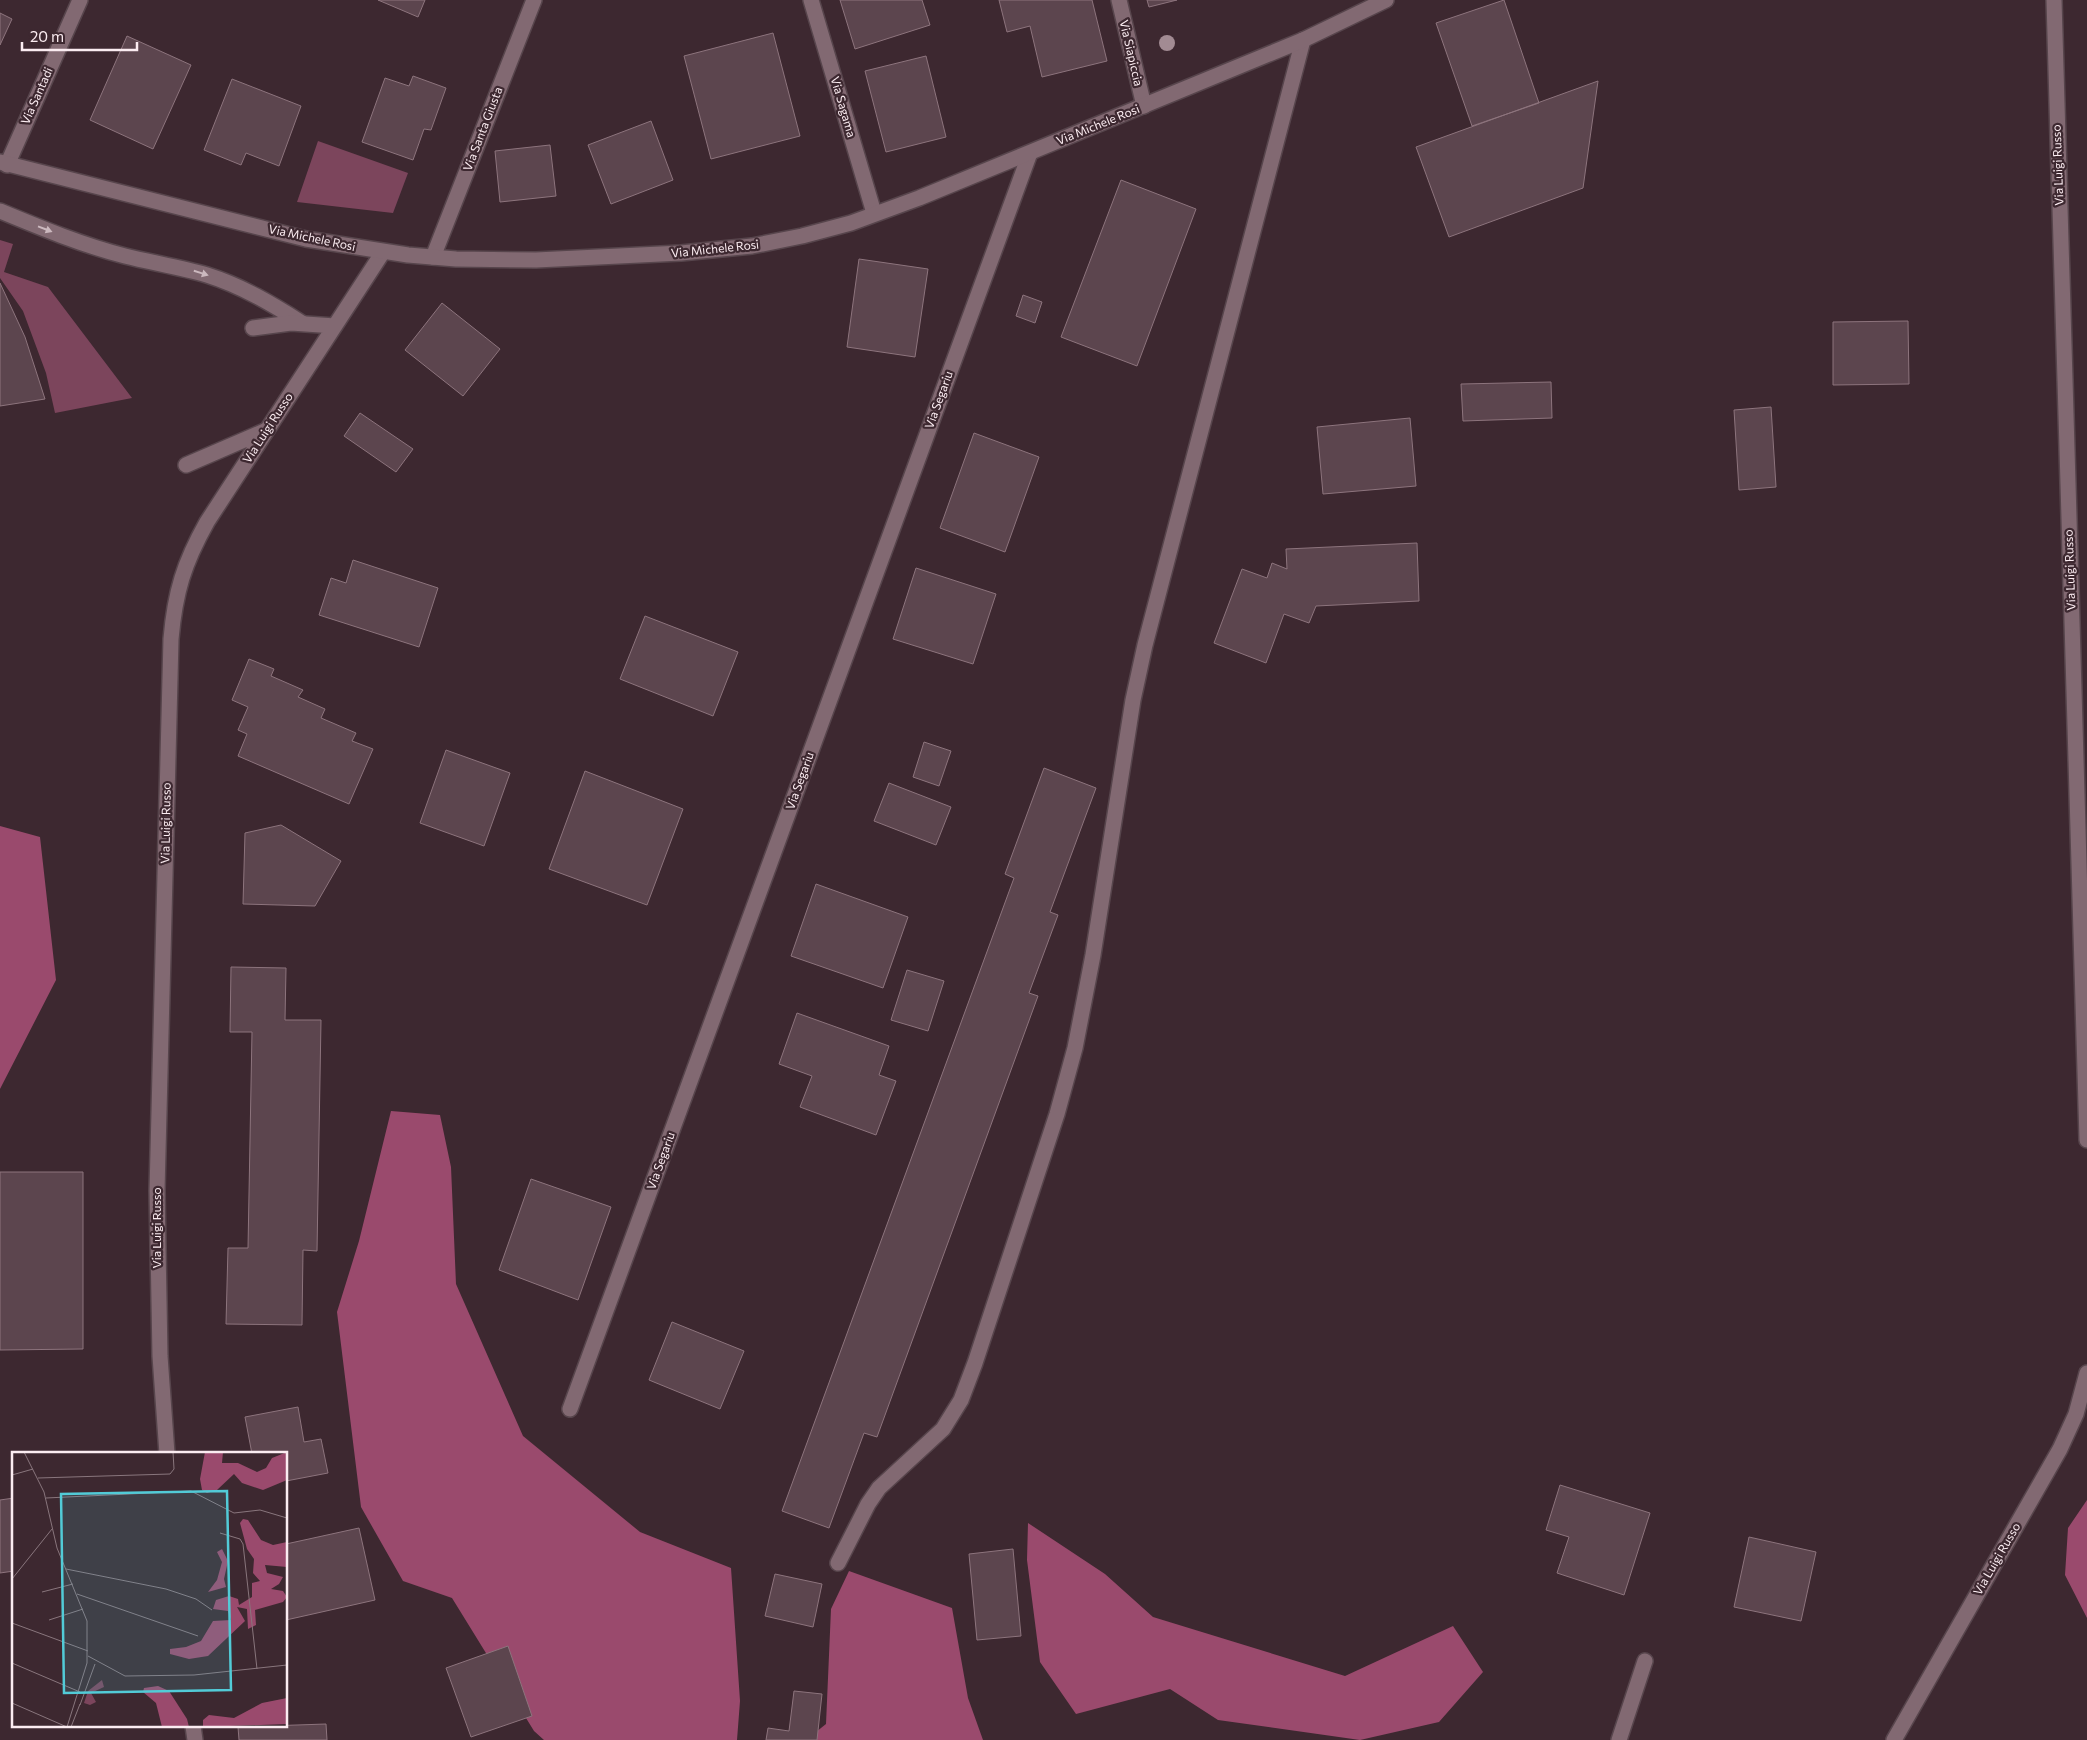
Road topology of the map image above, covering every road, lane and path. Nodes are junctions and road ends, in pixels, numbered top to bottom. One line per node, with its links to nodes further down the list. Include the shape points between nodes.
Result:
1 (80, 0): 10 (street, Via Santadi)
2 (534, 0): 14 (street, Via Santa Giusta)
3 (811, 0): 12 (street, Via Sagama)
4 (1119, 0): 8 (street, Via Siapiccia)
5 (1386, 0): 7 (street, Via Michele Rosi)
6 (2054, 0): 20 (street, Via Luigi Russo)
7 (1303, 40): 8 (street, Via Michele Rosi); 24 (street, via 1145,646 1133,700 1082,1015 1066,1083 960,1400 943,1429 879,1488)
8 (1144, 106): 9 (street, Via Michele Rosi)
9 (1030, 153): 12 (street, Via Michele Rosi); 22 (street, Via Segariu)
10 (2, 164): 13 (street, Via Michele Rosi, via 306,239)
11 (0, 211): 15 (street, one-way to 15, via 86,245 209,275 246,290)
12 (874, 213): 14 (street, Via Michele Rosi, via 802,236 752,246 536,260)
13 (383, 252): 14 (street, Via Michele Rosi); 16 (street, Via Luigi Russo)
14 (433, 257)
15 (302, 323): 16 (street); 17 (street)
16 (335, 326): 18 (street, Via Luigi Russo)
17 (253, 328)
18 (267, 429): 19 (street); 23 (street, Via Luigi Russo, via 206,522 189,555 175,602 170,638 157,1191 158,1319)
19 (186, 465)
20 (2087, 1140)
21 (2087, 1373): 27 (street, Via Luigi Russo, via 2076,1414 2060,1449)
22 (570, 1409)
23 (167, 1452)
24 (838, 1563)
25 (1645, 1661): 26 (street)
26 (1619, 1740)
27 (1894, 1740)

